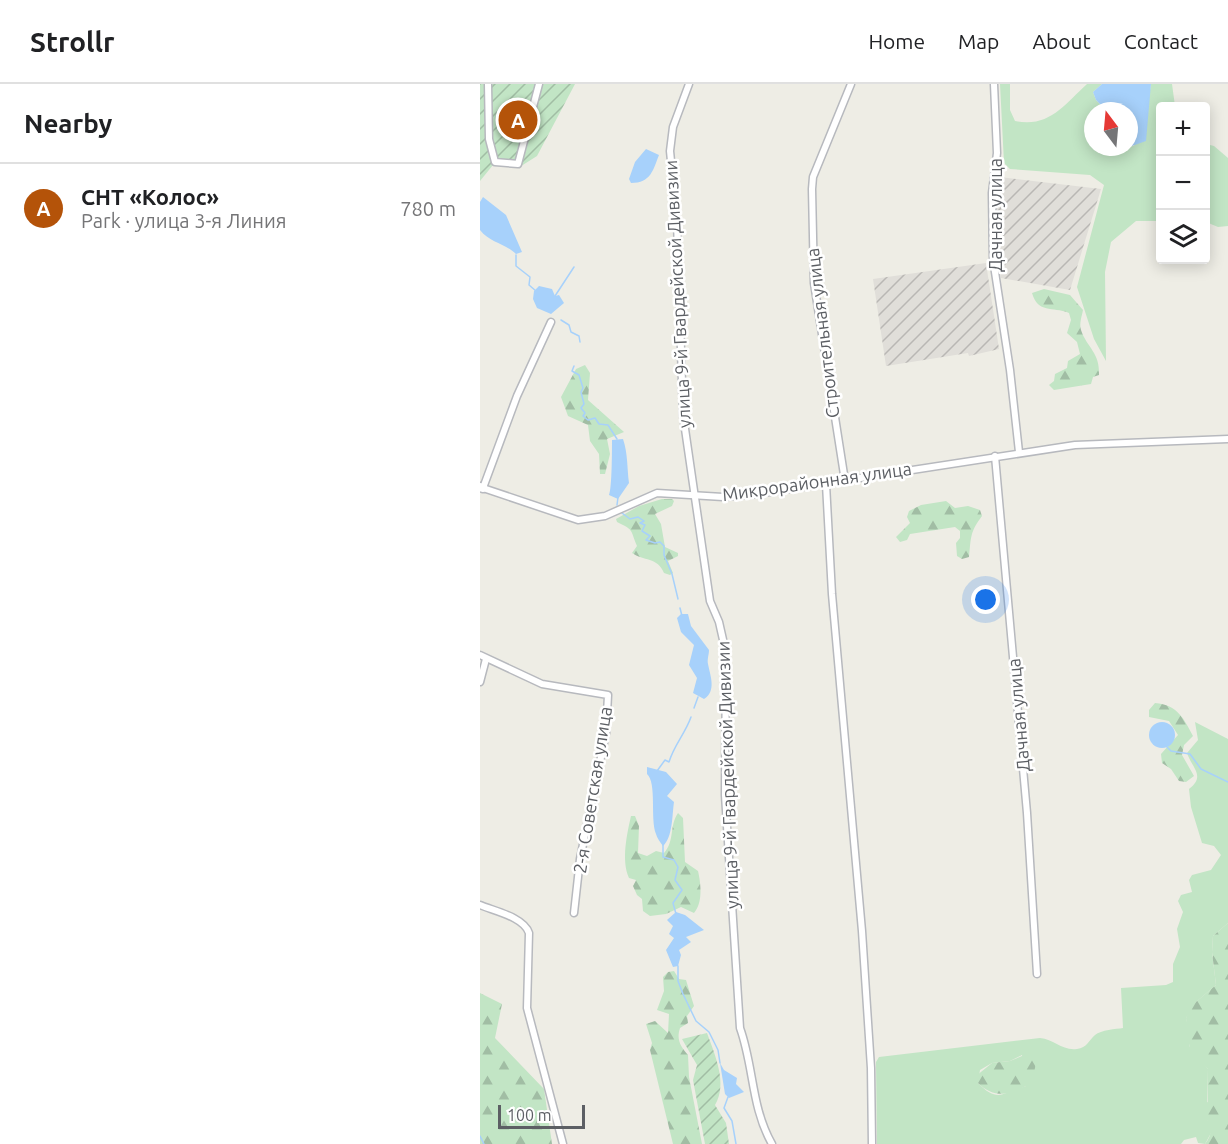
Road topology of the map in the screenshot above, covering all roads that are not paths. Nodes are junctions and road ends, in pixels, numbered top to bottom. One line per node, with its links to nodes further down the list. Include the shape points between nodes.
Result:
1 (488, 84): 2 (street, via 489,139 495,162 518,164)
2 (538, 84)
3 (689, 84): 13 (street, улица 9-й Гвардейской Дивизии, via 670,151 677,221 683,415)
4 (851, 84): 10 (street, Строительная улица, via 813,177 812,189 813,283)
5 (994, 84): 8 (street, Дачная улица, via 997,153 992,193 993,259)
6 (551, 322): 12 (street)
7 (1228, 439): 8 (street, Микрорайонная улица, via 1089,444)
8 (1019, 452): 9 (street, Микрорайонная улица)
9 (995, 456): 10 (street, Микрорайонная улица); 18 (street, Дачная улица, via 1027,813)
10 (844, 481): 11 (street, Микрорайонная улица)
11 (826, 484): 13 (street, Микрорайонная улица, via 750,495); 21 (street, via 862,931)
12 (481, 487): 13 (street, Микрорайонная улица, via 578,520 605,516 657,493)
13 (695, 495): 20 (street, улица 9-й Гвардейской Дивизии, via 710,601 720,622 726,653 725,795 740,1028 749,1057 755,1104)
14 (483, 657): 15 (street); 17 (street, 2-я Советская улица, via 542,684 608,695 606,733 580,859)
15 (480, 682)
16 (480, 905): 19 (street, via 527,927 527,1008)
17 (574, 913)
18 (1037, 974)
19 (563, 1144)
20 (772, 1144)
21 (872, 1144)

